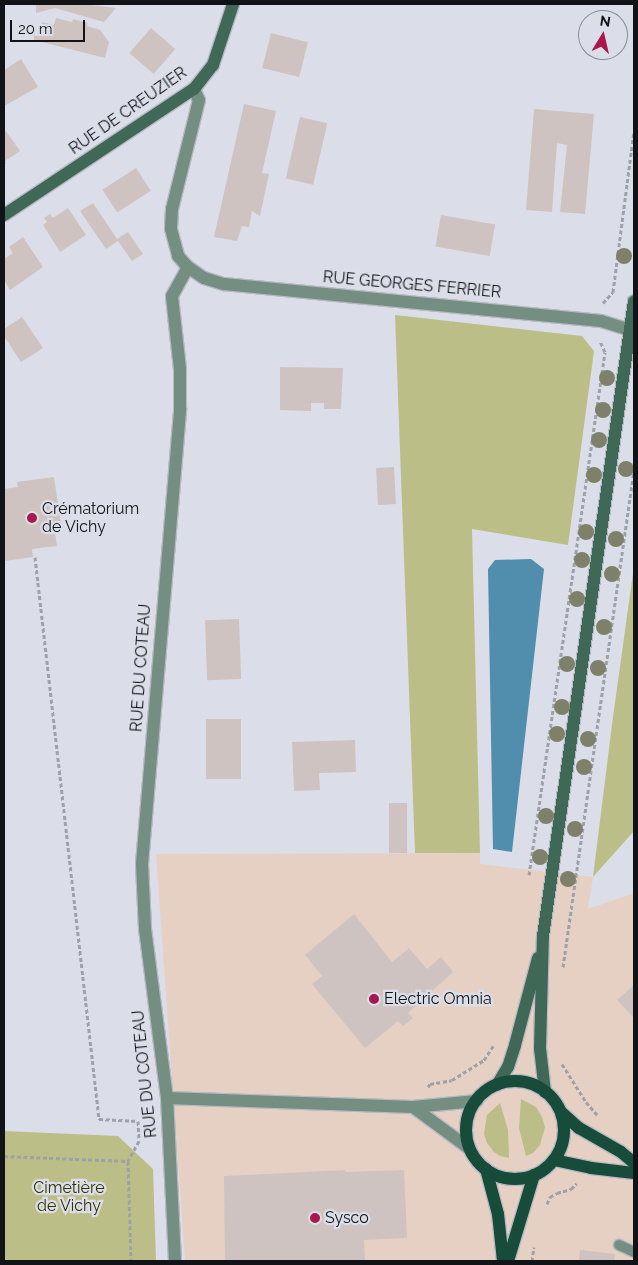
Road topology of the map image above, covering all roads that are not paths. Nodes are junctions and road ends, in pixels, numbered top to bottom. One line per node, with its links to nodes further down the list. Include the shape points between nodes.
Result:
1 (233, 4): 2 (street, RUE DE CREUZIER, via 213,65)
2 (194, 89): 3 (street, RUE DE CREUZIER); 4 (street, via 199,100 172,209 171,229 178,256)
3 (4, 215)
4 (188, 267): 6 (street, RUE GEORGES FERRIER, via 204,278 224,284 601,321); 10 (street, RUE DU COTEAU, via 172,296 180,369 180,409 142,864 144,928)
5 (634, 301): 6 (street)
6 (632, 331): 7 (street)
7 (543, 936): 8 (street, via 515,1045 508,1067); 9 (street, via 540,1048)
8 (497, 1085): 9 (main road, via 522,1082); 11 (main road)
9 (545, 1092): 13 (main road)
10 (167, 1098): 12 (street); 22 (street, RUE DU COTEAU)
11 (476, 1100): 12 (street); 14 (main road, via 467,1124)
12 (414, 1107): 14 (street)
13 (560, 1112): 15 (main road, via 564,1137); 16 (main road)
14 (470, 1149): 17 (main road)
15 (554, 1160): 18 (main road); 19 (main road)
16 (634, 1163)
17 (486, 1169): 19 (main road, via 509,1179); 23 (main road, via 498,1214)
18 (634, 1173)
19 (534, 1175): 24 (main road)
20 (619, 1245): 21 (lane)
21 (634, 1252)
22 (175, 1261)
23 (503, 1261)
24 (508, 1261)

